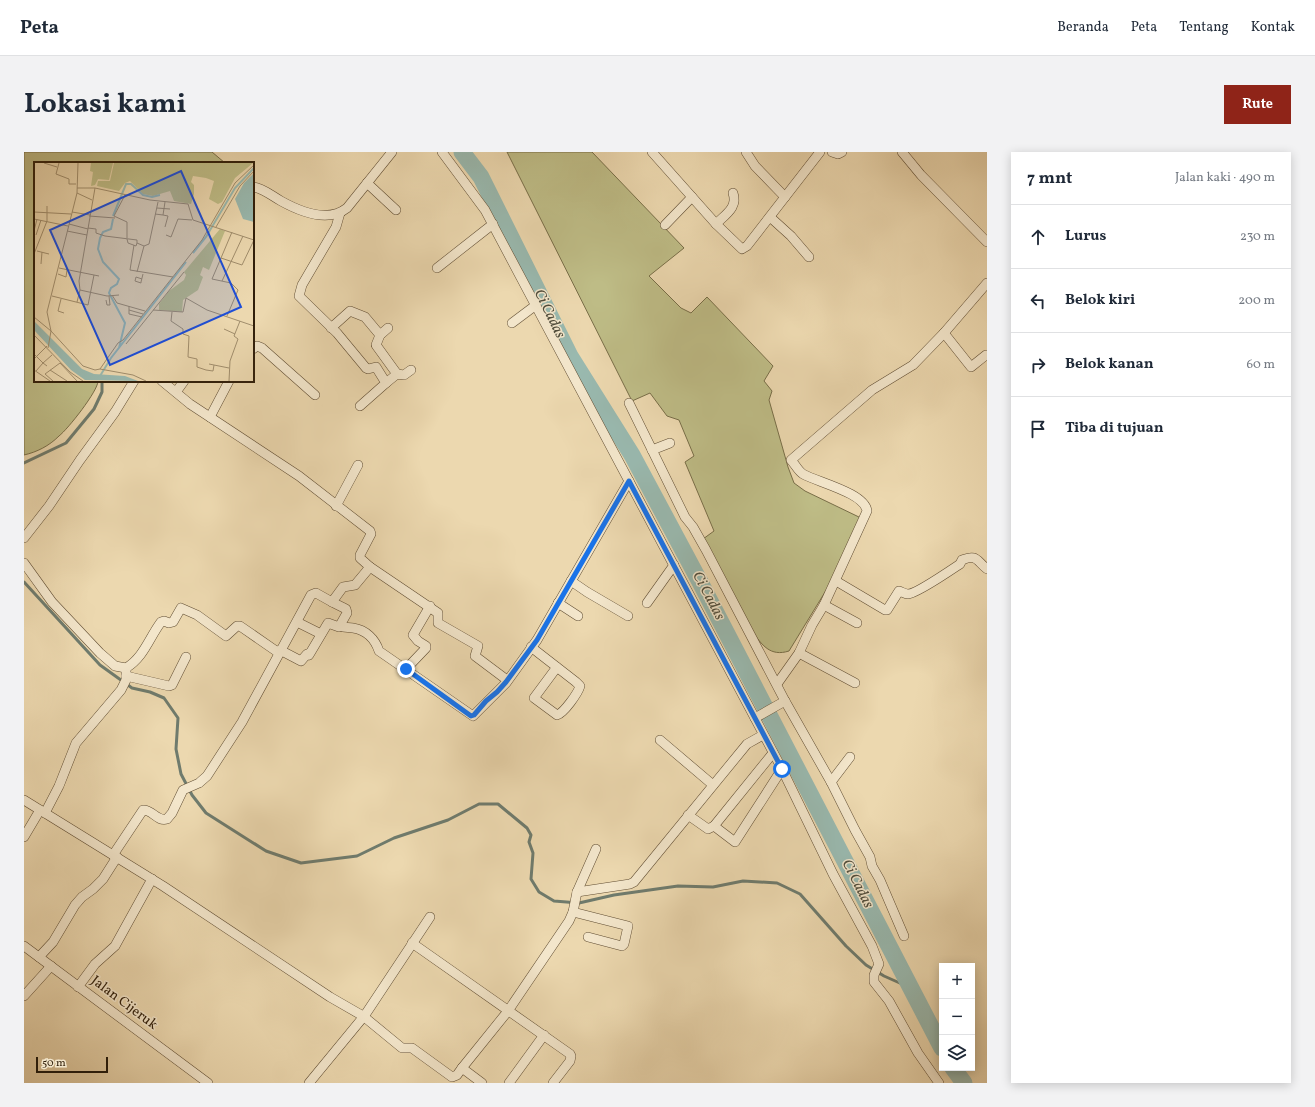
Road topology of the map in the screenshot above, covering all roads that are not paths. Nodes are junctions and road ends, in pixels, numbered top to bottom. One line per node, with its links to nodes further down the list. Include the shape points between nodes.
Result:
1 (392, 152): 9 (street)
2 (442, 152): 17 (street)
3 (652, 152): 12 (street)
4 (746, 152): 13 (street, via 755,166)
5 (820, 152): 13 (street)
6 (832, 152): 7 (street)
7 (842, 152)
8 (902, 152): 20 (street)
9 (367, 183): 14 (street); 15 (street)
10 (254, 187): 15 (street, via 262,189 297,210 321,215)
11 (733, 193): 18 (street, via 734,205)
12 (692, 197): 18 (street); 19 (street)
13 (785, 197): 16 (street)
14 (396, 210)
15 (340, 213): 26 (street, via 336,227 299,292 301,298)
16 (770, 217): 18 (street, via 743,249); 21 (street)
17 (493, 224): 22 (street); 24 (street)
18 (716, 224)
19 (665, 225)
20 (987, 242)
21 (809, 257)
22 (437, 268)
23 (987, 282): 28 (street)
24 (536, 305): 25 (street); 47 (street)
25 (512, 323)
26 (331, 328): 29 (street, via 350,311 365,317); 38 (street, via 367,369 376,367)
27 (388, 328): 29 (street)
28 (944, 333): 31 (street, via 971,366); 55 (street, via 914,365 872,390 791,460 802,474 852,495 867,508)
29 (380, 335): 33 (street, via 377,346)
30 (254, 348): 40 (street, via 258,346 262,348)
31 (986, 355)
32 (411, 370): 33 (street)
33 (397, 374): 38 (street)
34 (133, 382): 49 (street, via 115,412)
35 (163, 382): 39 (street)
36 (183, 382): 39 (street)
37 (228, 382): 43 (street)
38 (386, 383): 42 (street)
39 (176, 392): 43 (street)
40 (315, 395)
41 (629, 403): 45 (street)
42 (360, 406)
43 (210, 417): 48 (street, via 299,476)
44 (670, 443): 45 (street)
45 (652, 450): 75 (street, via 685,517 703,544)
46 (358, 465): 48 (street)
47 (629, 481): 51 (street); 54 (street)
48 (336, 506): 52 (street, via 372,533 360,555)
49 (24, 538)
50 (24, 563): 73 (street, via 52,602)
51 (674, 565): 58 (street); 78 (street)
52 (370, 567): 56 (street, via 354,587 343,587); 60 (street)
53 (987, 569): 55 (street, via 974,557 962,560 960,564 923,588 909,594 899,591 888,610)
54 (571, 581): 57 (street); 62 (street)
55 (836, 581): 59 (street)
56 (332, 602): 63 (street, via 316,593 313,594); 65 (street, via 347,611)
57 (558, 603): 61 (street); 67 (street)
58 (647, 603)
59 (824, 605): 64 (street); 69 (street)
60 (430, 606): 72 (street, via 413,635 426,648); 74 (street, via 439,614 438,623 478,646 475,656)
61 (578, 616)
62 (628, 616)
63 (297, 622): 66 (street); 68 (street)
64 (857, 623)
65 (340, 626): 66 (street, via 329,623); 72 (street, via 353,628 371,637 377,642 379,651)
66 (321, 634): 68 (street, via 310,654 301,661)
67 (531, 647): 71 (street); 74 (street)
68 (280, 651): 73 (street, via 240,626 226,636 197,615 181,608 172,622 161,622); 92 (street, via 242,722 204,781 181,792 167,819 160,820 146,809 143,810)
69 (799, 653): 75 (street); 76 (street)
70 (186, 657): 73 (street, via 172,685 169,686)
71 (557, 667): 71 (street, via 580,686 569,704 556,715 534,698)
72 (406, 669): 74 (street, via 471,716)
73 (126, 677): 87 (street, via 117,696 76,743 59,786)
74 (507, 680)
75 (776, 684): 77 (street)
76 (855, 684)
77 (783, 702): 78 (street); 84 (street)
78 (757, 717): 79 (street)
79 (763, 735): 81 (street); 85 (street, via 747,744)
80 (660, 740): 85 (street)
81 (773, 753): 83 (street); 89 (street)
82 (850, 757): 84 (street)
83 (782, 769): 89 (street, via 735,842); 114 (street, via 879,961 874,982 889,1001 918,1053)
84 (831, 782): 97 (street, via 870,857)
85 (713, 785): 88 (street)
86 (24, 800): 87 (street)
87 (43, 812): 90 (street); 92 (street)
88 (688, 815): 89 (street, via 708,829); 94 (street, via 632,884)
89 (714, 826)
90 (24, 837)
91 (596, 849): 94 (street)
92 (115, 856): 93 (street); 101 (street, via 103,879 75,905 53,942)
93 (152, 879): 103 (street, via 115,946 95,964); 106 (street, via 330,997)
94 (576, 894): 95 (street)
95 (574, 910): 98 (street, via 628,926 622,946); 105 (street)
96 (430, 917): 99 (street)
97 (904, 936)
98 (588, 937)
99 (412, 943): 105 (street); 106 (street)
100 (24, 946): 101 (street, Jalan Cijeruk)
101 (39, 957): 102 (street, Jalan Cijeruk)
102 (51, 966): 103 (street, Jalan Cijeruk); 104 (street)
103 (78, 987): 109 (street, Jalan Cijeruk)
104 (24, 996)
105 (508, 1011): 107 (street); 108 (street)
106 (363, 1016): 108 (street, via 402,1048 412,1048 450,1077 455,1077); 110 (street)
107 (544, 1035): 112 (street); 113 (street, via 571,1056)
108 (462, 1068): 111 (street)
109 (208, 1083)
110 (309, 1083)
111 (482, 1083)
112 (509, 1083)
113 (553, 1083)
114 (939, 1083)

